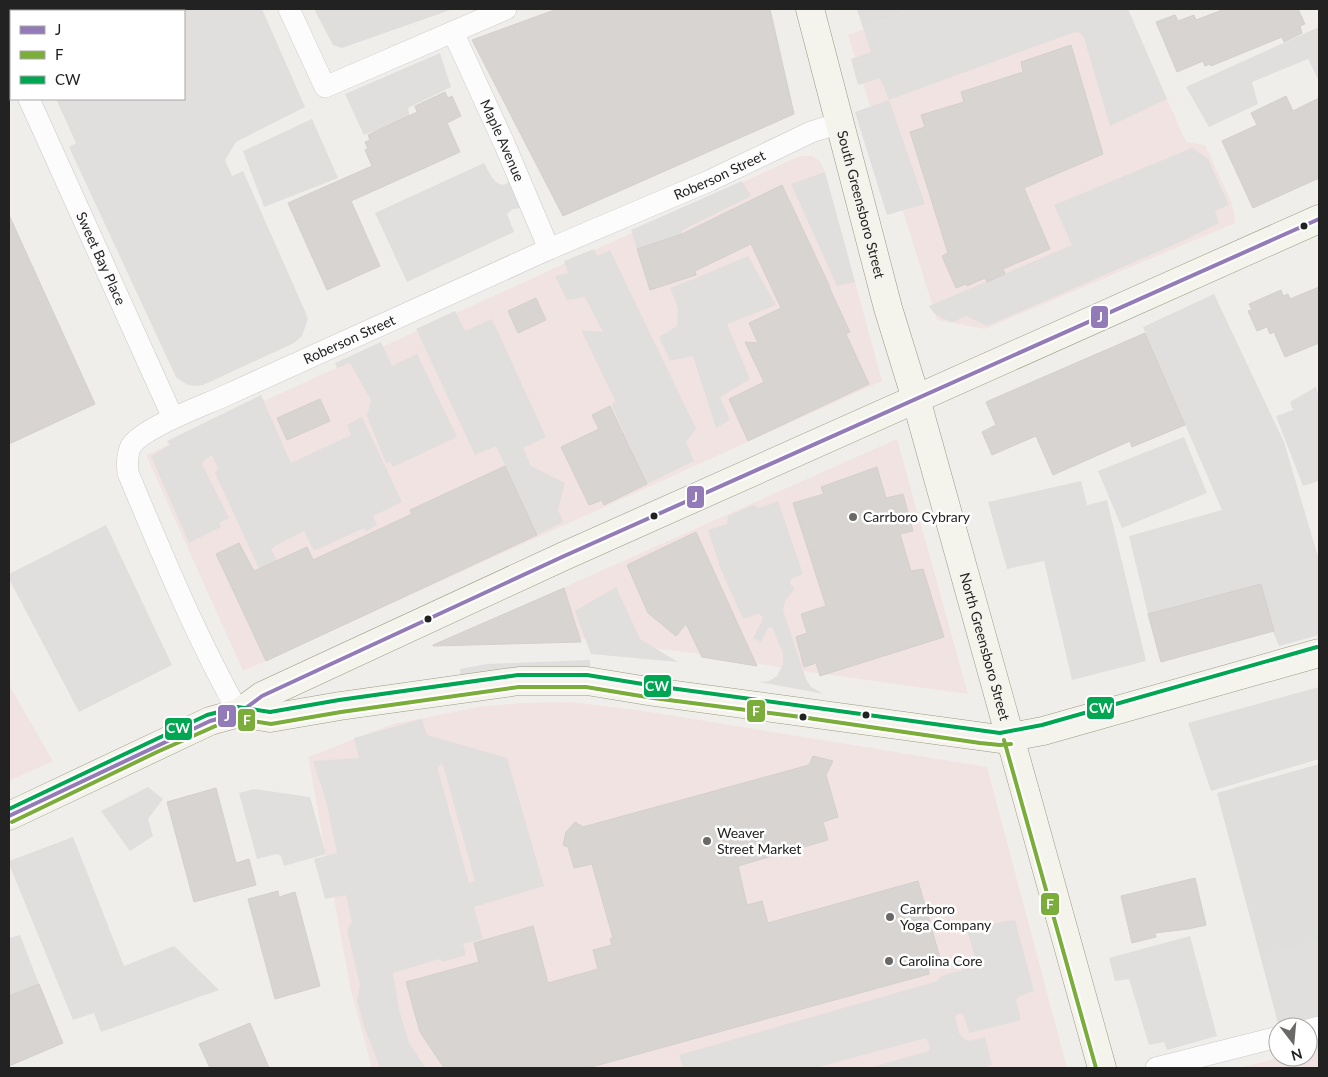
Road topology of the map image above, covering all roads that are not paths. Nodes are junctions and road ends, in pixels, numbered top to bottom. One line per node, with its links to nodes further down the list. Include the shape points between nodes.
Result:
1 (289, 9): 4 (street, via 325,87)
2 (506, 9): 4 (street)
3 (810, 9): 6 (main road, South Greensboro Street)
4 (453, 32): 8 (street, Maple Avenue)
5 (29, 100): 10 (street, Sweet Bay Place)
6 (840, 123): 8 (street, Roberson Street, via 811,132 709,181); 9 (main road, South Greensboro Street, via 888,308)
7 (1319, 219): 9 (main road)
8 (549, 249): 10 (street, Roberson Street)
9 (916, 399): 12 (main road, via 562,557 262,696); 13 (main road, North Greensboro Street)
10 (173, 418): 12 (street, Roberson Street, via 130,447 128,473 223,685)
11 (1319, 653): 13 (main road)
12 (239, 713): 13 (main road, via 270,718 519,682 587,681 981,737); 14 (main road, via 210,721)
13 (1010, 738): 16 (main road, North Greensboro Street)
14 (9, 816)
15 (1268, 1040): 17 (street)
16 (1102, 1068)
17 (1156, 1068)

